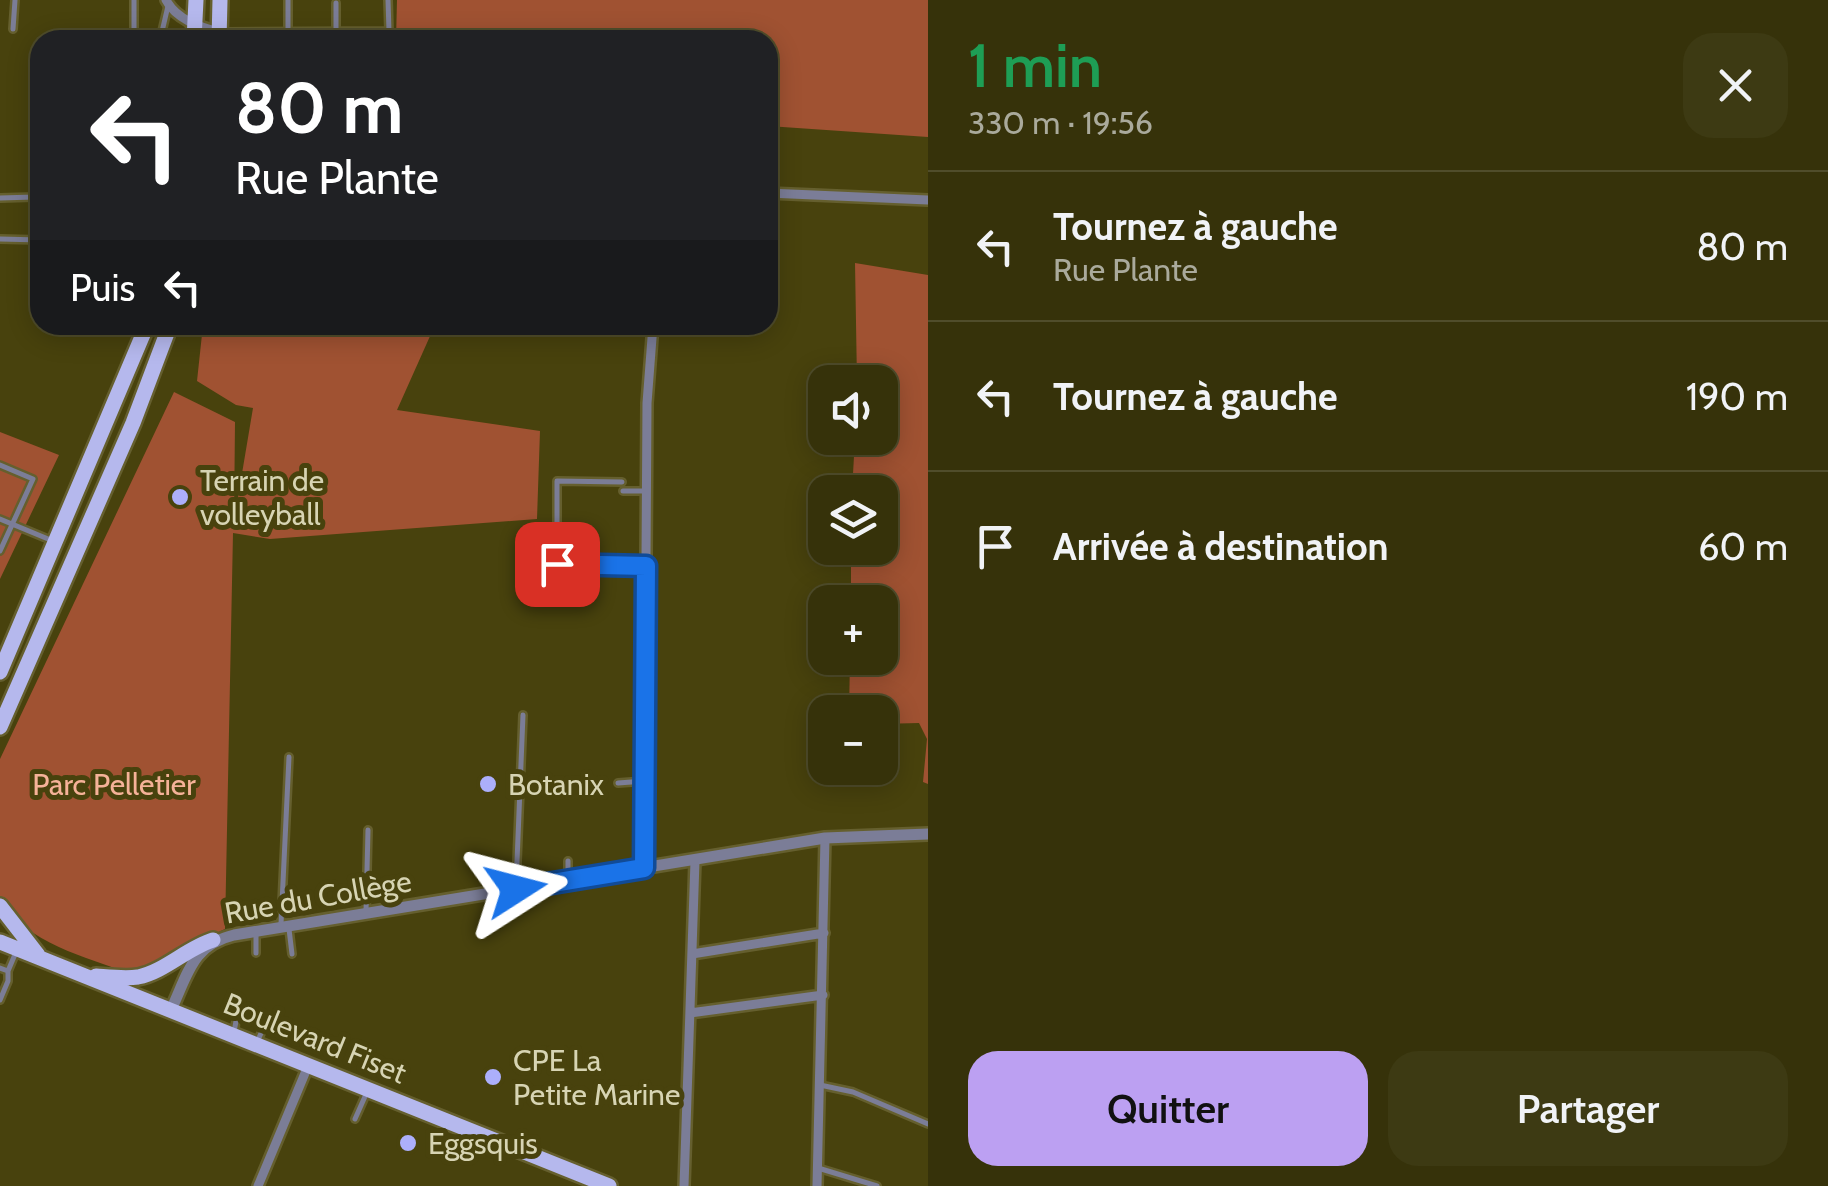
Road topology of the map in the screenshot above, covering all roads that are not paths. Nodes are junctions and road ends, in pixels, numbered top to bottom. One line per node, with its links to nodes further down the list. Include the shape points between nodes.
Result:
1 (15, 0): 9 (lane)
2 (134, 0): 10 (lane)
3 (196, 0): 13 (main road)
4 (220, 0): 14 (main road)
5 (288, 0): 15 (lane)
6 (388, 0): 17 (lane)
7 (336, 2): 16 (lane)
8 (167, 3): 11 (lane); 12 (street)
9 (13, 30)
10 (134, 30)
11 (162, 30)
12 (191, 30)
13 (194, 30)
14 (219, 30)
15 (288, 30)
16 (336, 30)
17 (389, 30)
18 (778, 193): 21 (street)
19 (0, 198): 20 (lane)
20 (30, 198)
21 (928, 200)
22 (0, 239): 23 (lane)
23 (30, 240)
24 (143, 335): 33 (main road)
25 (166, 335): 38 (main road)
26 (652, 335): 30 (street)
27 (0, 465): 32 (lane, via 33,479)
28 (622, 482): 35 (lane, via 556,480 557,564)
29 (622, 491): 30 (lane)
30 (646, 492): 35 (street)
31 (0, 519): 32 (lane)
32 (12, 524): 33 (lane); 34 (lane)
33 (57, 543): 36 (main road)
34 (0, 551)
35 (646, 566): 40 (street)
36 (0, 672)
37 (523, 715): 49 (lane)
38 (0, 726)
39 (289, 757): 52 (lane)
40 (645, 781): 41 (lane); 47 (street)
41 (618, 784)
42 (368, 830): 51 (lane)
43 (928, 834): 44 (street, Rue du Collège)
44 (826, 838): 45 (street, Rue du Collège); 54 (street)
45 (695, 860): 47 (street, Rue du Collège); 60 (street)
46 (568, 861): 48 (lane)
47 (644, 868): 48 (street, Rue du Collège)
48 (568, 881): 49 (street, Rue du Collège)
49 (516, 889): 51 (street, Rue du Collège)
50 (0, 906): 61 (main road)
51 (366, 914): 52 (street, Rue du Collège)
52 (285, 927): 53 (street, Rue du Collège); 59 (lane)
53 (256, 932): 55 (street, Rue du Collège); 58 (lane)
54 (824, 934): 60 (street); 64 (street)
55 (213, 940): 63 (main road, via 137,977); 67 (street, Rue du Collège, via 194,960)
56 (0, 942): 57 (main road, Boulevard Fiset)
57 (17, 949): 61 (main road, Boulevard Fiset); 62 (lane)
58 (256, 954)
59 (292, 954)
60 (692, 954): 68 (street)
61 (41, 958): 63 (main road, Boulevard Fiset)
62 (4, 969): 65 (lane, via 8,982)
63 (86, 976): 67 (main road, Boulevard Fiset)
64 (823, 995): 68 (street); 73 (street)
65 (0, 1000)
66 (240, 1004): 70 (lane)
67 (171, 1010): 70 (main road, Boulevard Fiset)
68 (690, 1012): 80 (street)
69 (270, 1016): 71 (lane)
70 (233, 1035): 71 (main road, Boulevard Fiset)
71 (256, 1044): 72 (main road, Boulevard Fiset)
72 (308, 1066): 74 (main road, Boulevard Fiset); 78 (street)
73 (820, 1085): 76 (lane); 77 (street)
74 (368, 1089): 75 (lane); 79 (main road, Boulevard Fiset)
75 (355, 1119)
76 (928, 1124)
77 (818, 1168): 81 (street); 82 (lane)
78 (258, 1186)
79 (609, 1186)
80 (684, 1186)
81 (817, 1186)
82 (878, 1186)

